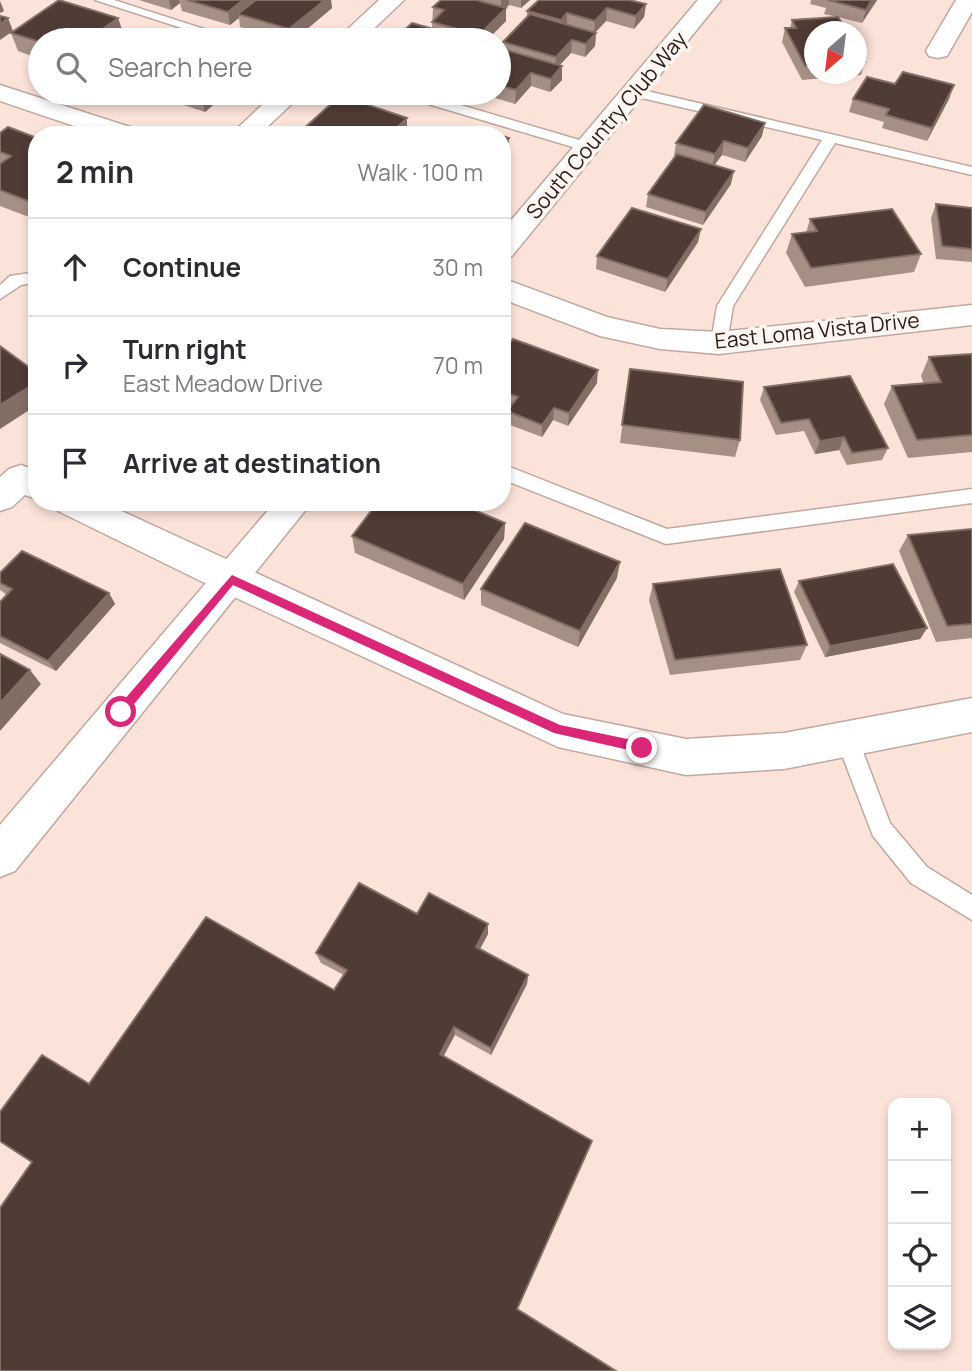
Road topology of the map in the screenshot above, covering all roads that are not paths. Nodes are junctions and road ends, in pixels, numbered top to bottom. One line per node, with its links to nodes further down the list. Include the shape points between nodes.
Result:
1 (101, 0): 5 (lane)
2 (393, 0): 6 (street)
3 (710, 0): 8 (street, South Country Club Way)
4 (967, 0): 7 (street)
5 (193, 28)
6 (362, 28)
7 (937, 51)
8 (634, 92): 14 (lane); 15 (street, South Country Club Way)
9 (4, 99): 12 (street)
10 (277, 105): 13 (street)
11 (446, 105): 15 (lane)
12 (96, 126)
13 (253, 126)
14 (831, 138): 16 (lane); 22 (lane, via 725,306)
15 (588, 147): 17 (street, South Country Club Way)
16 (972, 171)
17 (511, 239)
18 (28, 279): 20 (lane, via 16,281)
19 (511, 291): 22 (street, East Loma Vista Drive, via 600,326 660,340)
20 (0, 294)
21 (972, 315): 22 (street, East Loma Vista Drive)
22 (719, 343)
23 (511, 475): 24 (lane, via 666,537)
24 (972, 495)
25 (89, 511): 27 (street)
26 (288, 511): 27 (street)
27 (232, 580): 29 (street, via 558,730 686,757 784,751); 30 (street)
28 (972, 715): 29 (street)
29 (847, 739): 31 (lane, via 881,829 919,875)
30 (0, 857)
31 (972, 908)

